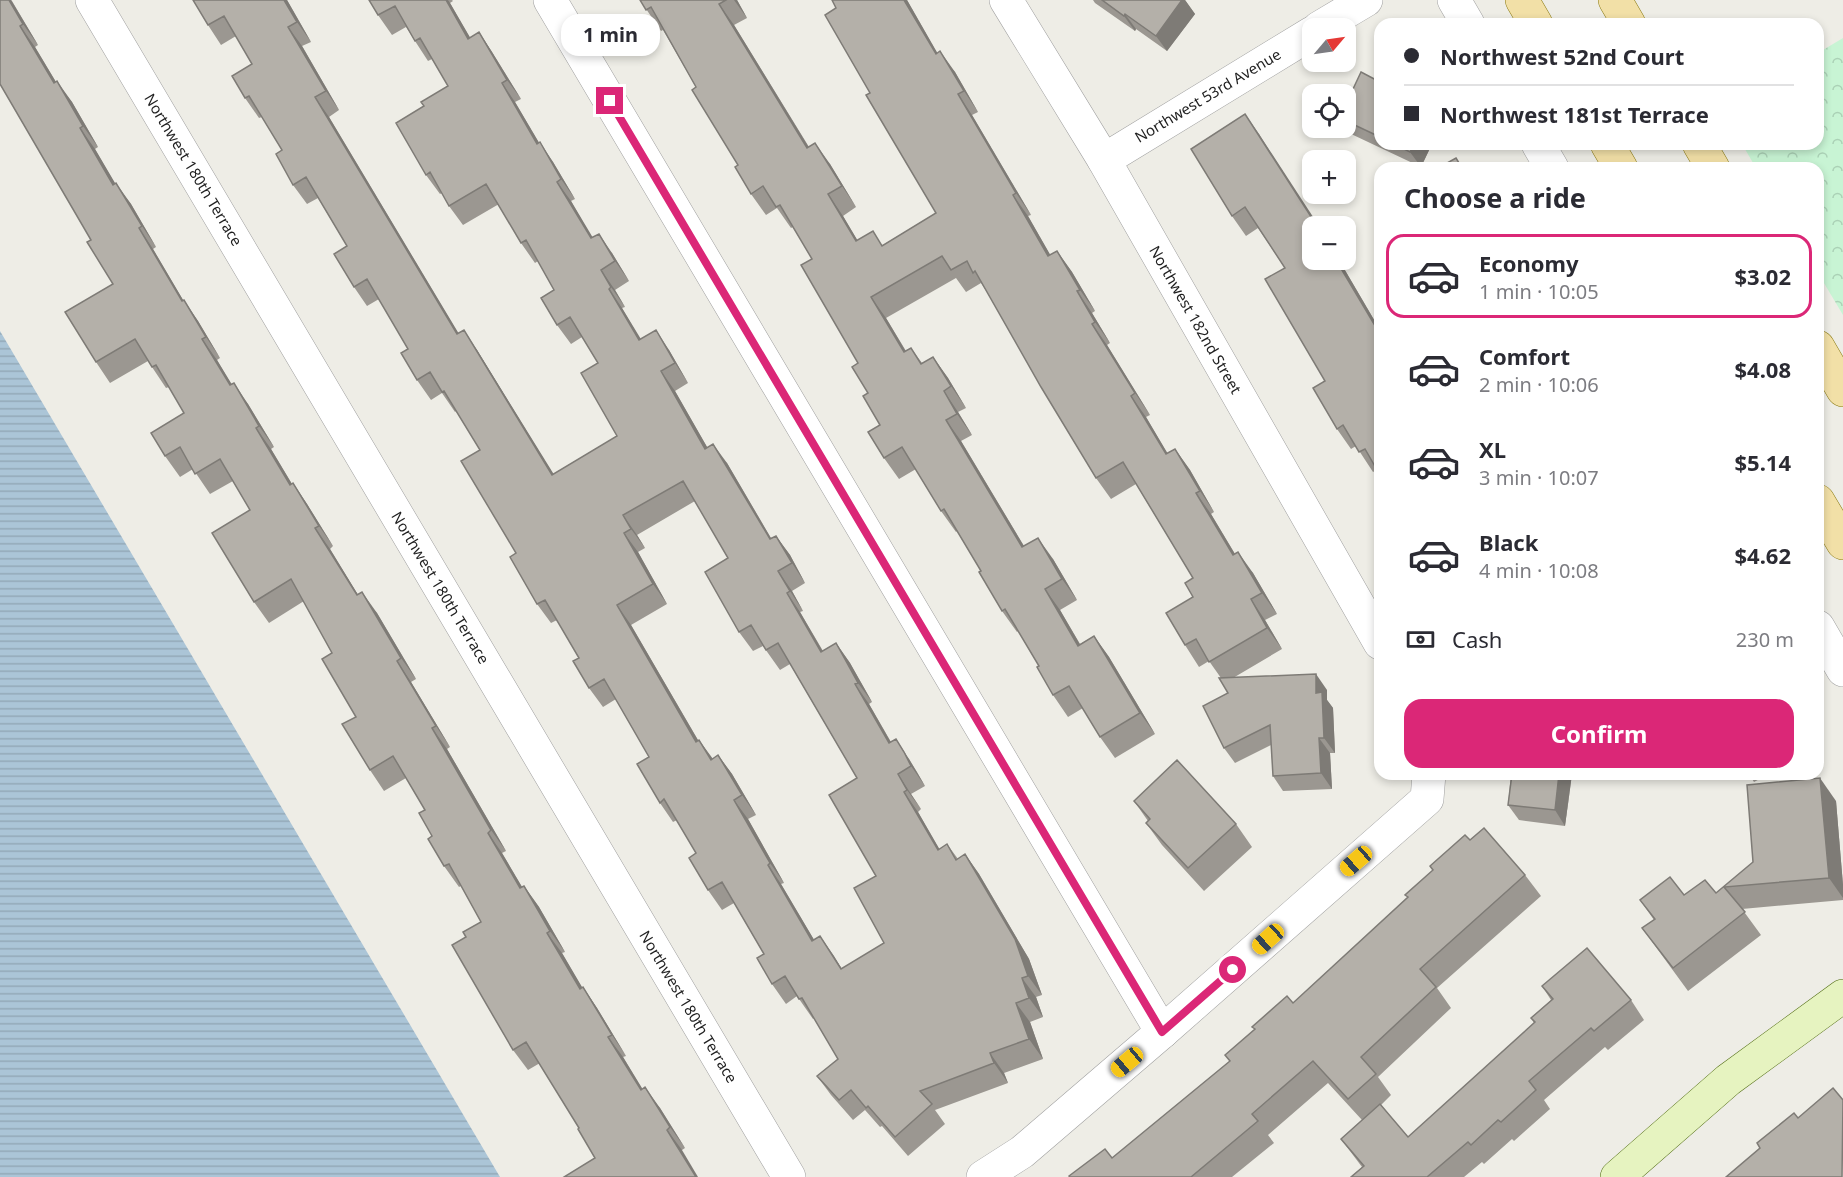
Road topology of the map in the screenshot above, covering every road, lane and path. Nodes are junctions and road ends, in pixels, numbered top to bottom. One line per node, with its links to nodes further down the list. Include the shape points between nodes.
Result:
1 (92, 0): 24 (street, Northwest 180th Terrace)
2 (550, 0): 23 (street)
3 (1006, 0): 13 (street, Northwest 182nd Street)
4 (1366, 0): 8 (street)
5 (1454, 0): 9 (street)
6 (1522, 0): 10 (main road)
7 (1615, 0): 11 (main road)
8 (1336, 18)
9 (1464, 18)
10 (1532, 18)
11 (1626, 18)
12 (1302, 39): 13 (street, Northwest 53rd Avenue)
13 (1104, 160): 18 (street, Northwest 182nd Street)
14 (1824, 357): 15 (main road)
15 (1843, 390)
16 (1824, 511): 17 (main road)
17 (1843, 543)
18 (1374, 632)
19 (1824, 637): 20 (street)
20 (1843, 670)
21 (1428, 786): 23 (street)
22 (1843, 996): 26 (street, via 1728,1080)
23 (1162, 1032): 25 (street, via 1022,1152)
24 (789, 1177)
25 (983, 1177)
26 (1617, 1177)

